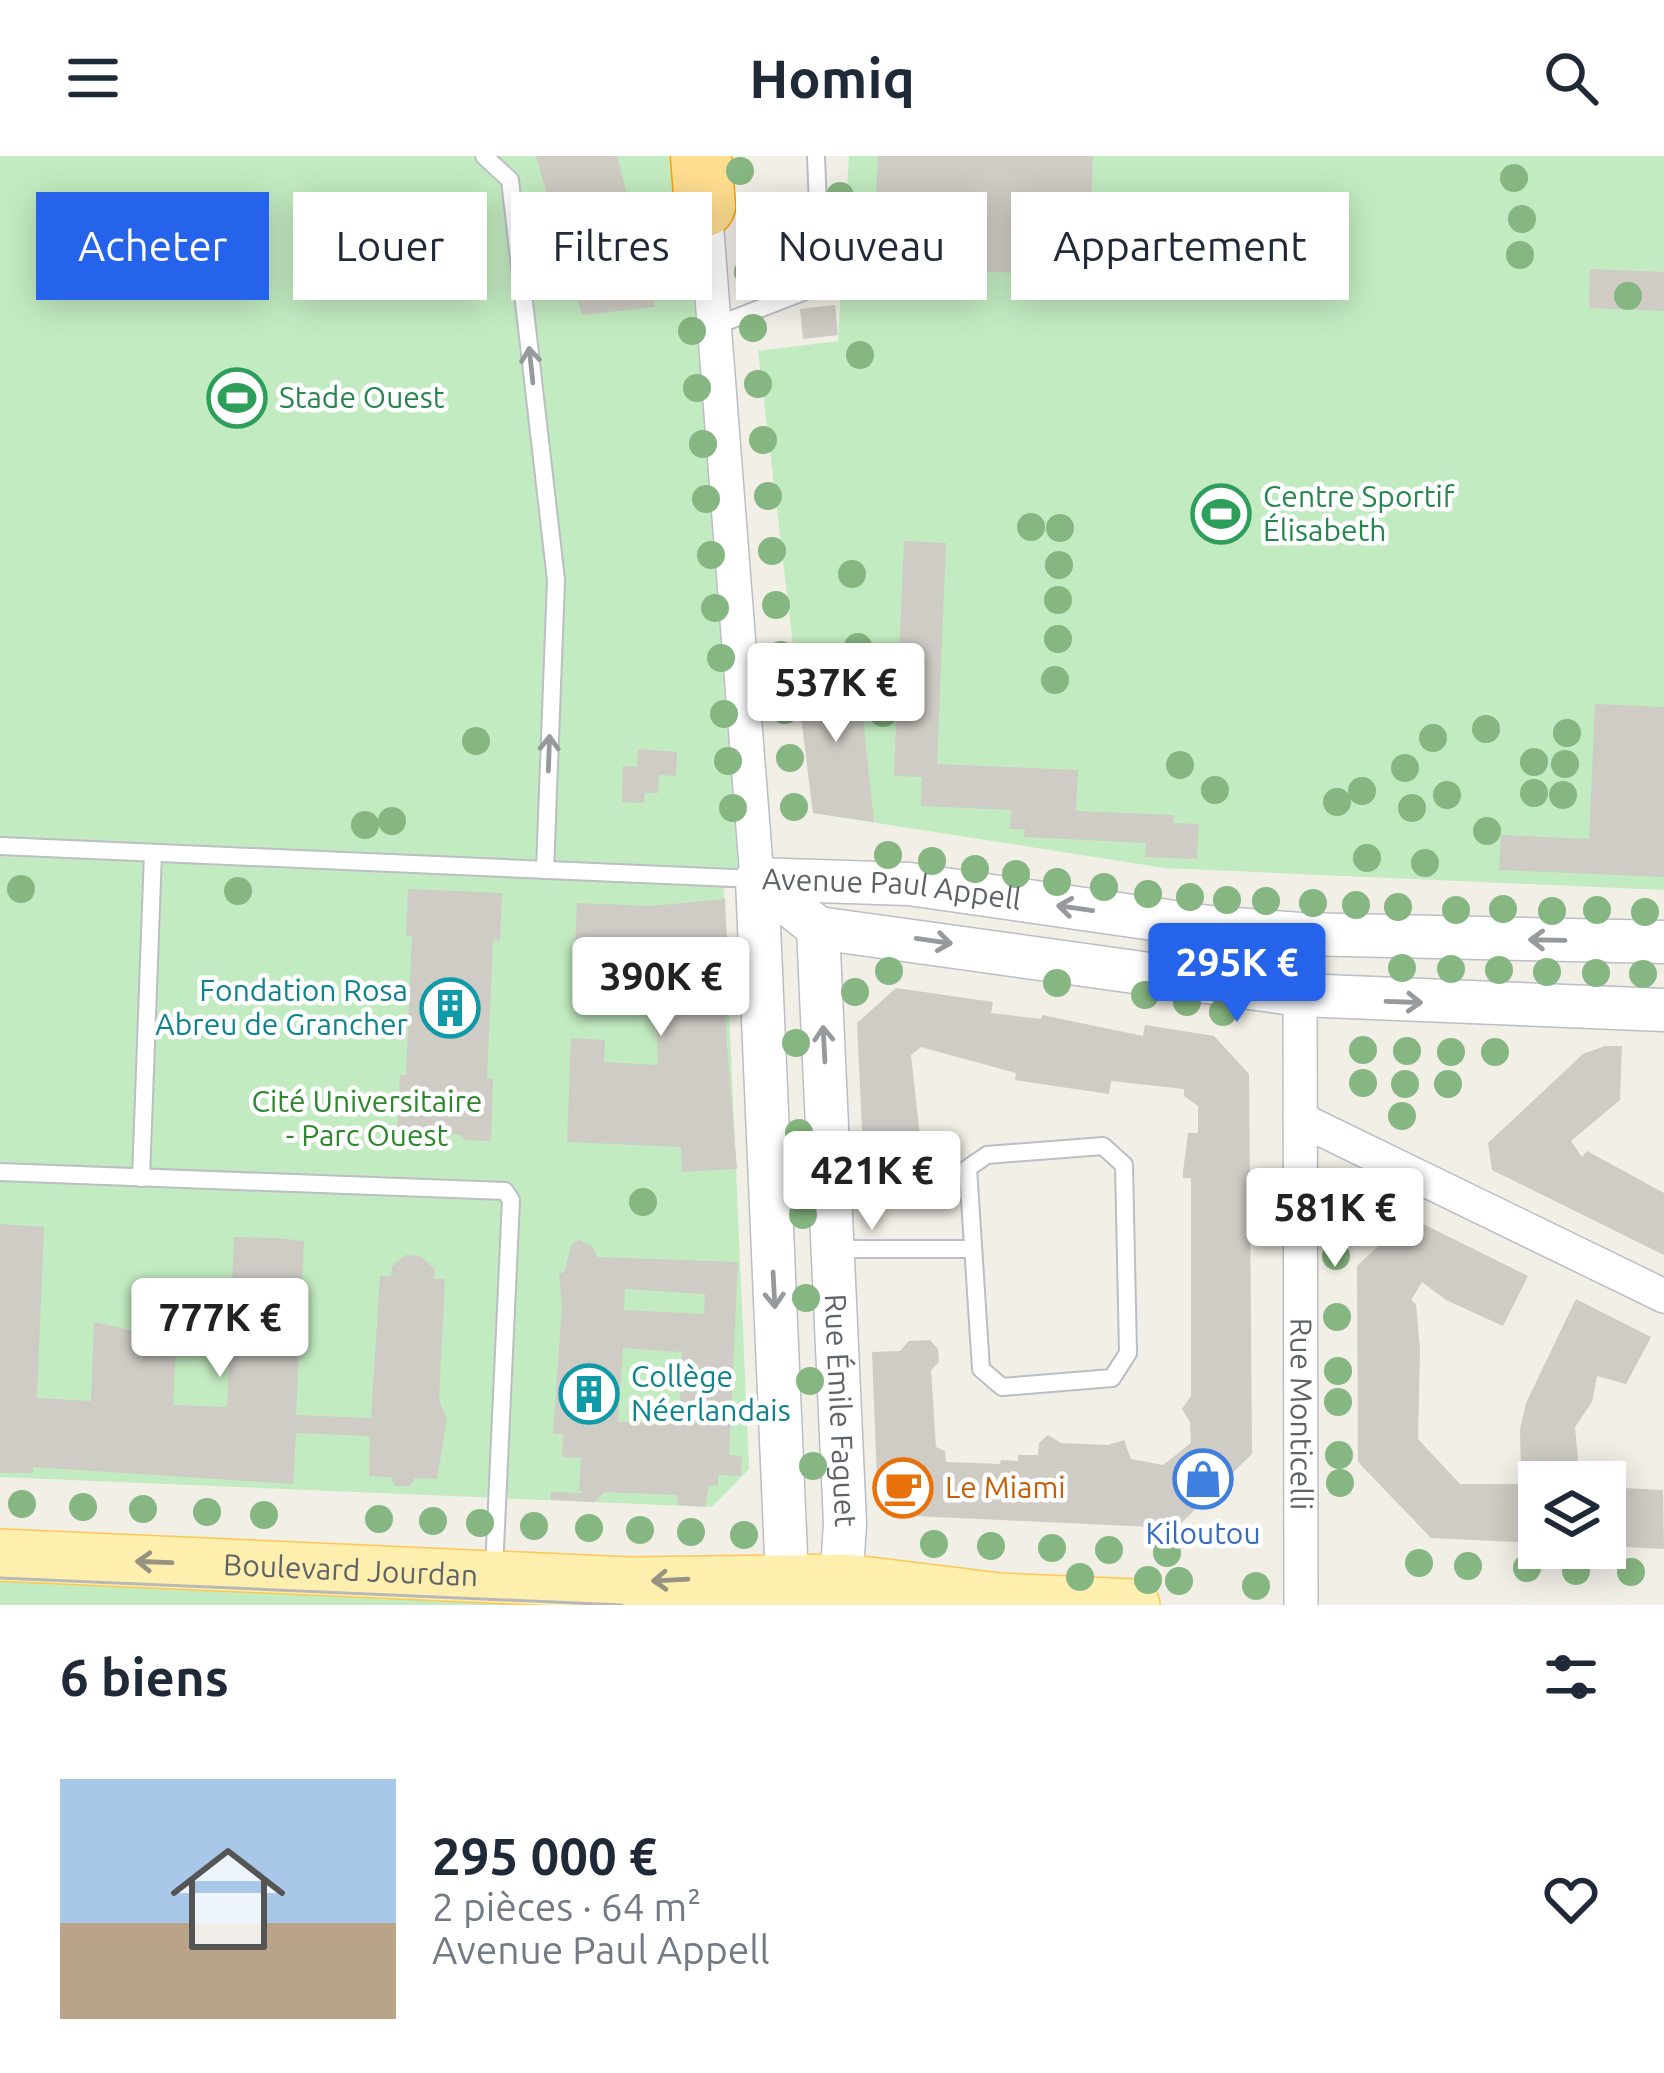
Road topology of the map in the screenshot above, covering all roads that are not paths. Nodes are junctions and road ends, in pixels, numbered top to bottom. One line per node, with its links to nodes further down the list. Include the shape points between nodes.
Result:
1 (484, 156): 7 (lane, one-way to 1, via 556,580 510,180)
2 (816, 156): 4 (lane, via 821,285)
3 (710, 177): 4 (street)
4 (715, 326): 8 (street)
5 (0, 846): 6 (lane)
6 (153, 853): 7 (lane); 16 (lane)
7 (545, 870): 8 (lane)
8 (757, 879): 9 (street, Avenue Paul Appell); 10 (street, Avenue Paul Appell, one-way to 8, via 909,884); 22 (street, Rue Émile Faguet, one-way to 22)
9 (818, 928): 12 (street, Avenue Paul Appell, one-way to 12); 17 (street, Rue Émile Faguet, one-way to 9)
10 (1300, 934): 11 (street, Avenue Paul Appell, one-way to 10); 12 (street, Rue Monticelli)
11 (1664, 942)
12 (1300, 995): 13 (street, Avenue Paul Appell, one-way to 13); 14 (street, Rue Monticelli)
13 (1664, 1010)
14 (1300, 1119): 19 (street); 25 (street, Rue Monticelli)
15 (0, 1172): 16 (lane)
16 (141, 1178): 21 (lane, via 505,1191 511,1200)
17 (834, 1249): 18 (lane); 23 (street, Rue Émile Faguet)
18 (970, 1249): 18 (lane, via 968,1168 987,1155 1103,1146 1124,1165 1128,1353 1112,1378 1002,1388 981,1369)
19 (1664, 1296)
20 (0, 1555): 21 (main road, Boulevard Jourdan, one-way to 20)
21 (493, 1576): 22 (main road, Boulevard Jourdan, one-way to 21)
22 (789, 1592): 23 (main road, Boulevard Jourdan)
23 (842, 1592): 24 (main road, Boulevard Jourdan)
24 (1134, 1605)
25 (1301, 1605)

